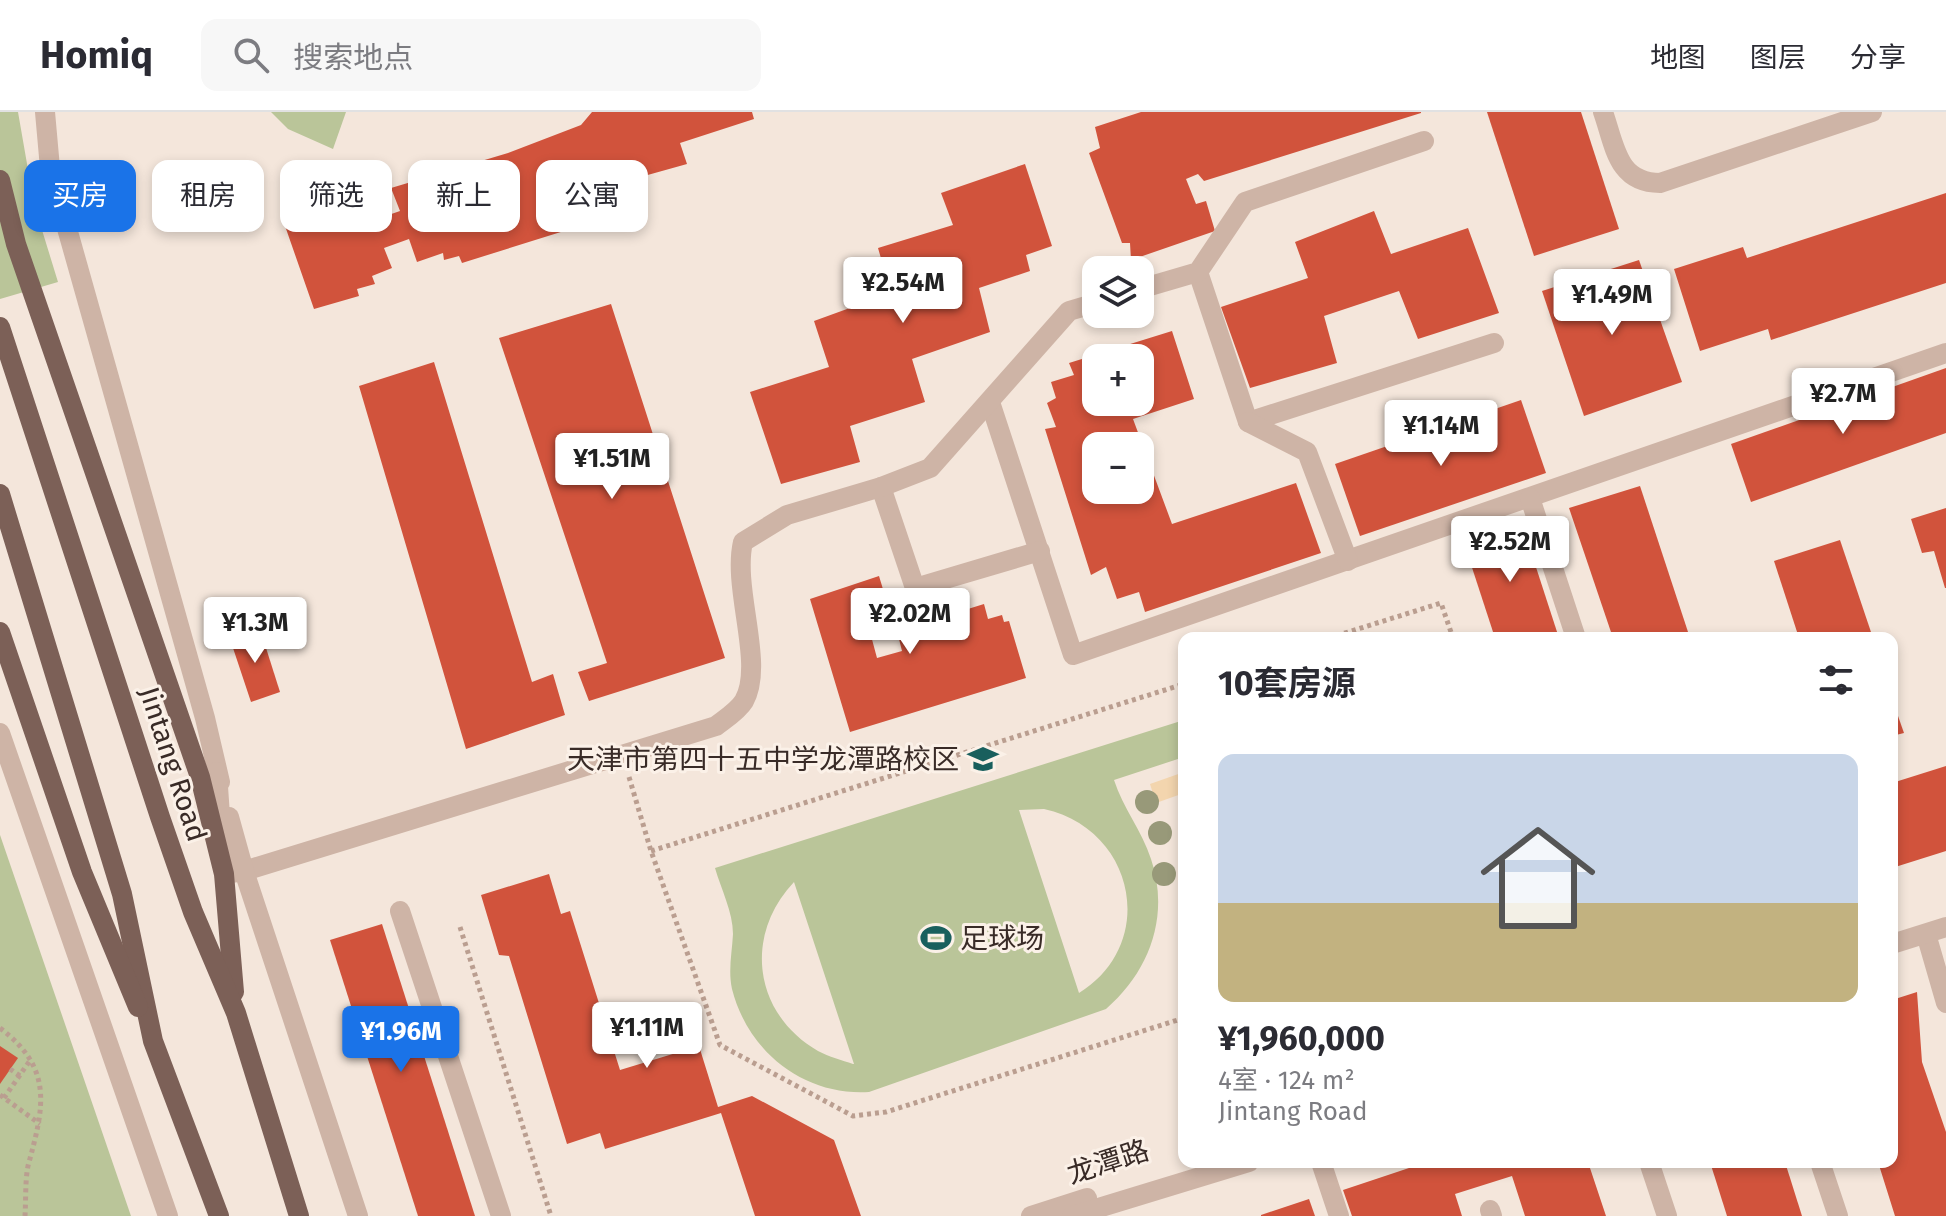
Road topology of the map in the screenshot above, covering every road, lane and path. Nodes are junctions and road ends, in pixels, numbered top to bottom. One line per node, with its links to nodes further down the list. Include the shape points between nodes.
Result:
1 (45, 112): 27 (street, via 50,168 205,718)
2 (1603, 112): 3 (street, via 1619,159 1629,175 1643,183 1660,183)
3 (1872, 112)
4 (1424, 141): 6 (street, via 1245,202)
5 (0, 180): 27 (main road, via 16,244)
6 (1198, 272): 7 (street); 13 (street)
7 (1154, 285)
8 (1082, 307): 12 (street, via 1069,311)
9 (0, 327): 35 (main road, Jintang Road, via 160,817)
10 (1494, 343): 13 (street)
11 (1946, 353): 16 (street)
12 (990, 402): 14 (street, via 930,468); 17 (street)
13 (1248, 422): 18 (street, via 1307,452)
14 (881, 487): 17 (street, via 915,588); 25 (street, via 787,515 743,542 738,564 752,680 743,703 716,726)
15 (0, 494): 38 (main road, via 122,894)
16 (1530, 498): 18 (street); 22 (street)
17 (1040, 551): 18 (street, via 1073,655)
18 (1348, 561)
19 (0, 632): 38 (main road, via 108,941)
20 (1348, 632): 21 (path, via 1441,603)
21 (1451, 632)
22 (1574, 632)
23 (1178, 686): 26 (path)
24 (0, 733): 50 (street)
25 (623, 755): 26 (path); 27 (street)
26 (651, 851): 36 (path, via 720,1045 853,1116 886,1112)
27 (234, 873): 35 (main road); 53 (street)
28 (400, 911): 54 (street)
29 (460, 927): 55 (path)
30 (1946, 927): 31 (street)
31 (1934, 940): 32 (street); 33 (street); 34 (street)
32 (1898, 943)
33 (1898, 955)
34 (1946, 1003)
35 (236, 1013): 52 (main road, Jintang Road)
36 (1178, 1020)
37 (0, 1028): 39 (path)
38 (153, 1041): 51 (main road)
39 (32, 1058): 41 (path); 43 (path, via 43,1097)
40 (10, 1069): 41 (path)
41 (20, 1076): 42 (path)
42 (2, 1097): 43 (path)
43 (40, 1124): 49 (path, via 28,1168)
44 (1182, 1168): 56 (street, 龙潭路)
45 (1229, 1168): 57 (street, 龙潭路)
46 (1323, 1168): 58 (street)
47 (1651, 1168): 59 (street)
48 (1822, 1168): 60 (street)
49 (25, 1216)
50 (168, 1216)
51 (219, 1216)
52 (299, 1216)
53 (358, 1216)
54 (501, 1216)
55 (551, 1216)
56 (1031, 1216)
57 (1072, 1216)
58 (1339, 1216)
59 (1667, 1216)
60 (1838, 1216)

